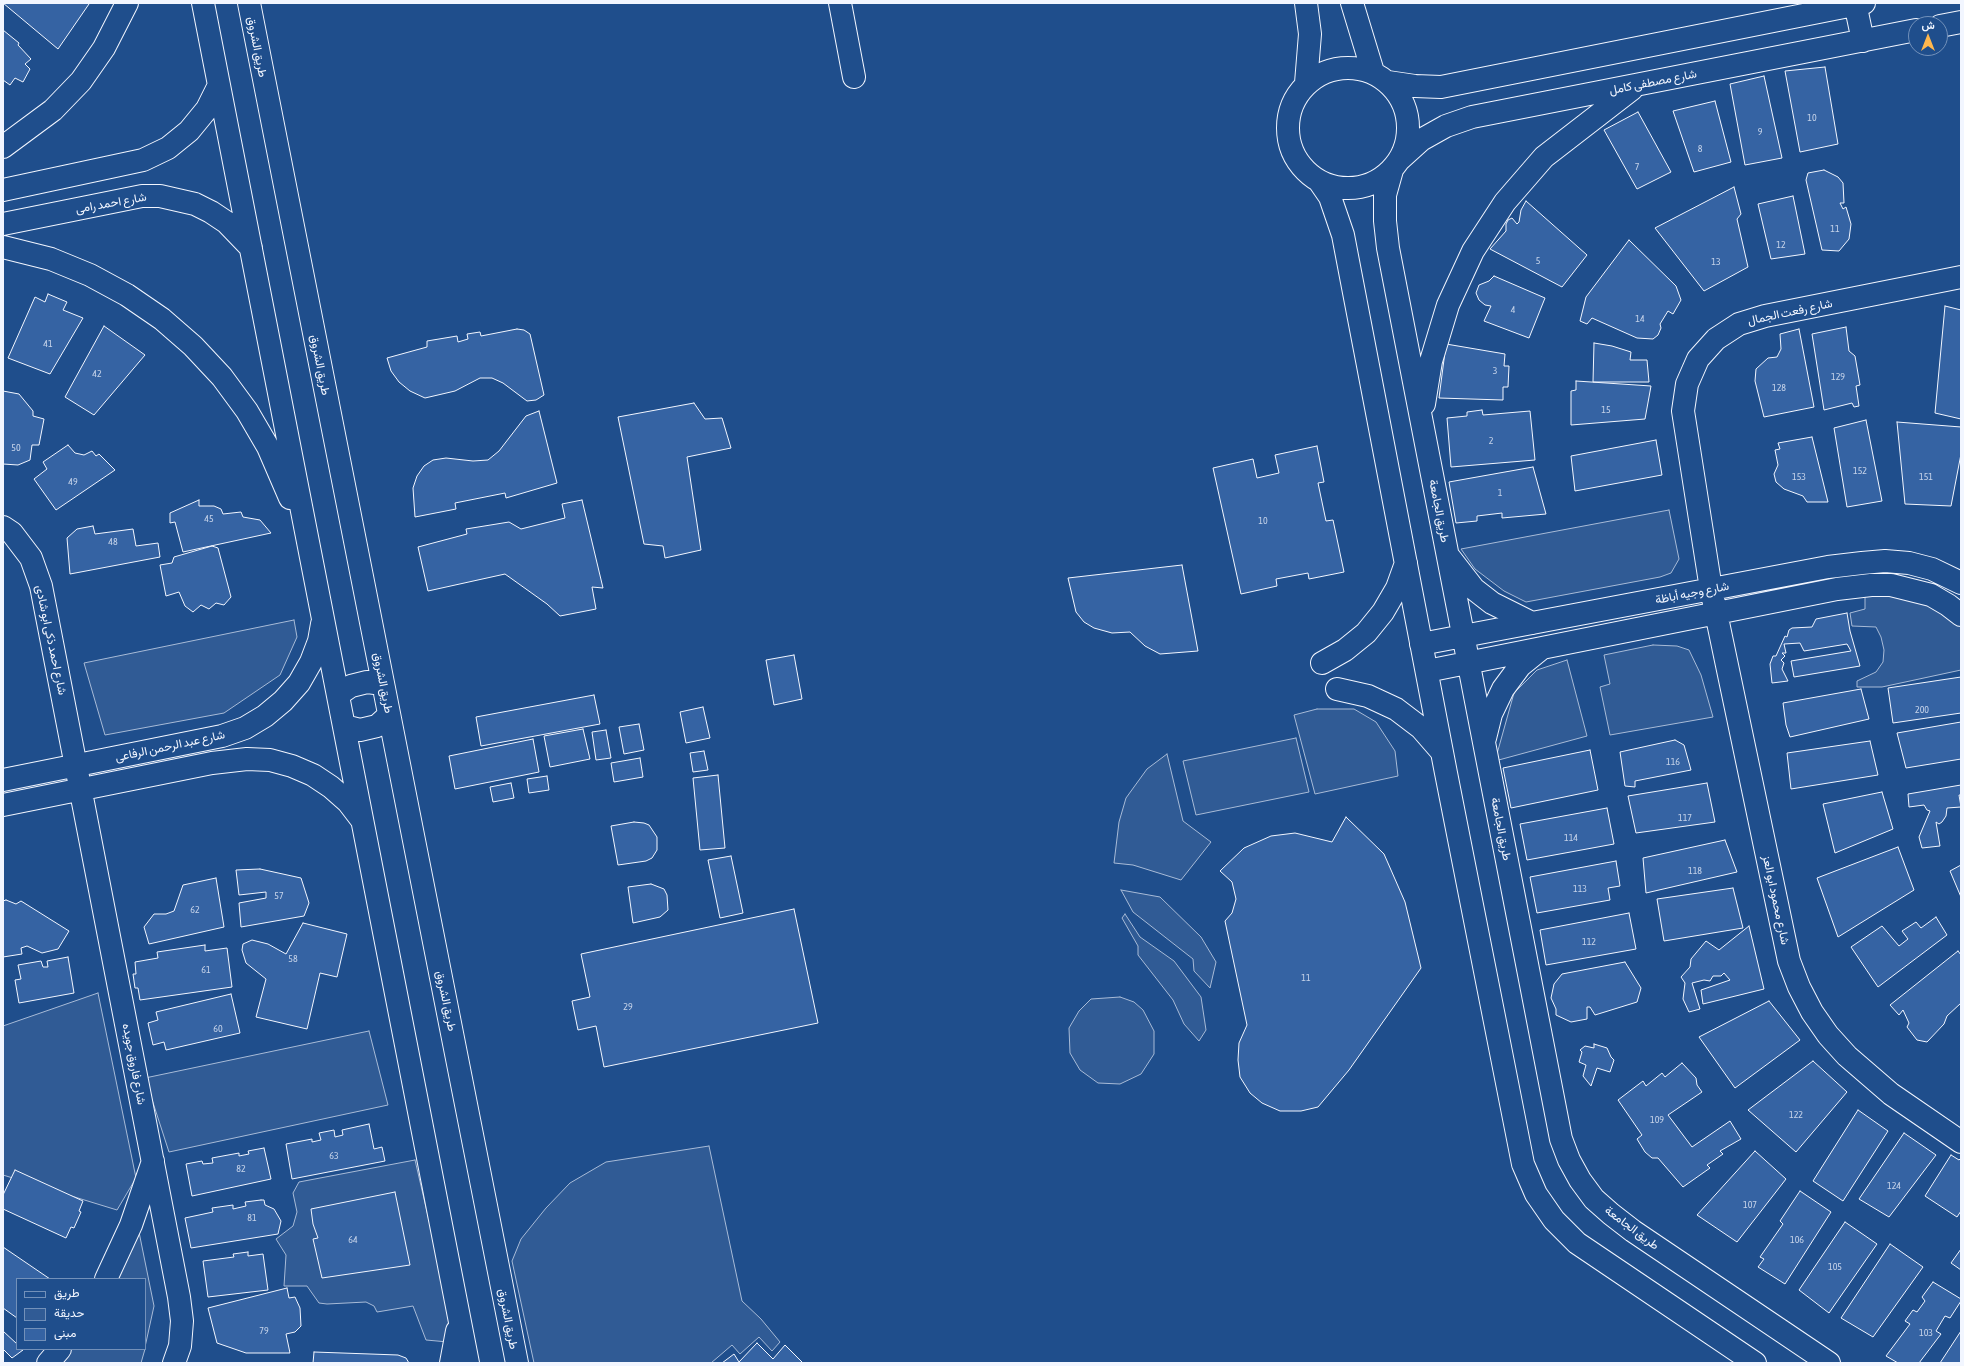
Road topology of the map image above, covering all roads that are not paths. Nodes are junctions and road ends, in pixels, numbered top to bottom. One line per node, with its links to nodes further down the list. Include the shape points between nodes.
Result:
1 (127, 3): 17 (street, via 104,48 80,81 53,110)
2 (203, 3): 15 (street)
3 (249, 3): 42 (street, طريق الشروق)
4 (840, 3): 12 (street)
5 (1306, 3): 14 (street, via 1310,34)
6 (1352, 3): 13 (street)
7 (1858, 4): 11 (street); 13 (street, via 1441,87 1415,86)
8 (1961, 22): 9 (street)
9 (1948, 24)
10 (1908, 32): 11 (street, شارع مصطفى كامل)
11 (1863, 41): 16 (street, شارع مصطفى كامل)
12 (854, 77)
13 (1380, 77): 14 (street, via 1359,68 1345,67 1331,69); 18 (street, via 1399,95 1407,116 1407,143)
14 (1306, 83): 19 (street, via 1291,107 1287,122 1288,138 1292,153 1300,166)
15 (219, 85): 20 (street, via 207,109 189,131 168,148 143,160 116,167); 23 (street)
16 (1637, 85): 18 (street, شارع مصطفى كامل, via 1472,117 1446,126 1421,140); 25 (street, via 1544,157 1505,202 1473,251 1448,305 1431,361)
17 (3, 147)
18 (1396, 164): 19 (street, via 1376,182 1357,188 1338,187); 25 (street, طريق الجامعة, via 1385,195 1385,221)
19 (1319, 181): 29 (street, via 1330,197 1343,235)
20 (3, 190)
21 (3, 224): 23 (street, شارع احمد رامى, via 142,196 160,196 189,202 211,212 226,222)
22 (3, 247): 27 (street, via 51,260 90,275 127,295 193,346 222,377 251,417 268,447)
23 (251, 248): 27 (street)
24 (1955, 282): 31 (street, شارع رفعت الجمال, via 1765,316 1739,324 1716,339 1698,359 1687,384 1683,411)
25 (1421, 420): 28 (street, طريق الجامعة)
26 (3, 526): 49 (street, شارع احمد ذكى ابو شادى, via 12,533 30,558 41,586)
27 (307, 536): 34 (street)
28 (1447, 555): 35 (street, via 1474,589 1492,603); 36 (street, طريق الجامعة)
29 (1406, 563): 37 (street); 39 (street, via 1383,612 1366,633 1345,650)
30 (1961, 583): 31 (street, شارع وجيه أباظة, via 1932,568 1885,561 1828,567)
31 (1711, 589): 32 (street, شارع محمود ابو العز); 35 (street, شارع وجيه أباظة)
32 (1717, 613): 33 (street, شارع وجيه أباظة, via 1837,589 1891,585 1931,595); 38 (street, شارع وجيه أباظة); 54 (street, شارع محمود ابو العز, via 1782,933 1799,987 1828,1035 1847,1056 1891,1094)
33 (1961, 615)
34 (323, 617): 44 (street); 49 (street, شارع عبد الرحمن الرفاعى, via 319,641 299,683 283,701 245,728 222,736)
35 (1532, 623): 36 (street, شارع وجيه أباظة)
36 (1463, 637): 37 (street, شارع وجيه أباظة); 40 (street, طريق الجامعة)
37 (1421, 644): 41 (street)
38 (1542, 648): 40 (street, شارع وجيه أباظة); 47 (street, via 1520,666 1503,688 1491,714)
39 (1322, 663)
40 (1468, 663): 41 (street, شارع وجيه أباظة); 47 (street, طريق الجامعة)
41 (1427, 671): 48 (street)
42 (383, 684): 44 (street, via 367,682 351,686); 45 (street, طريق الشروق)
43 (1337, 689): 48 (street, via 1368,696 1396,709 1421,728)
44 (338, 696): 46 (street)
45 (389, 715): 46 (street, via 377,726 360,730); 63 (street, طريق الشروق)
46 (344, 726): 53 (street)
47 (1484, 741): 65 (street, طريق الجامعة, via 1556,1117 1569,1160 1590,1192 1611,1214)
48 (1442, 753): 64 (street, via 1516,1132 1523,1164 1536,1194 1554,1220 1577,1243)
49 (76, 765): 50 (street, شارع عبد الرحمن الرفاعى); 51 (street, شارع فاروق جويده)
50 (3, 780)
51 (81, 790): 52 (street, شارع عبد الرحمن الرفاعى); 53 (street, شارع عبد الرحمن الرفاعى, via 225,761 270,760 292,766 325,783 348,802); 55 (street, شارع فاروق جويده)
52 (3, 805)
53 (362, 820): 57 (street)
54 (1961, 1142)
55 (153, 1160): 56 (street, via 131,1225); 60 (street, شارع فاروق جويده, via 182,1321 180,1346)
56 (106, 1278)
57 (459, 1318): 61 (street); 62 (street)
58 (59, 1350): 59 (street)
59 (48, 1363)
60 (174, 1363)
61 (451, 1363)
62 (468, 1363)
63 (517, 1363)
64 (1755, 1363)
65 (1829, 1363)

